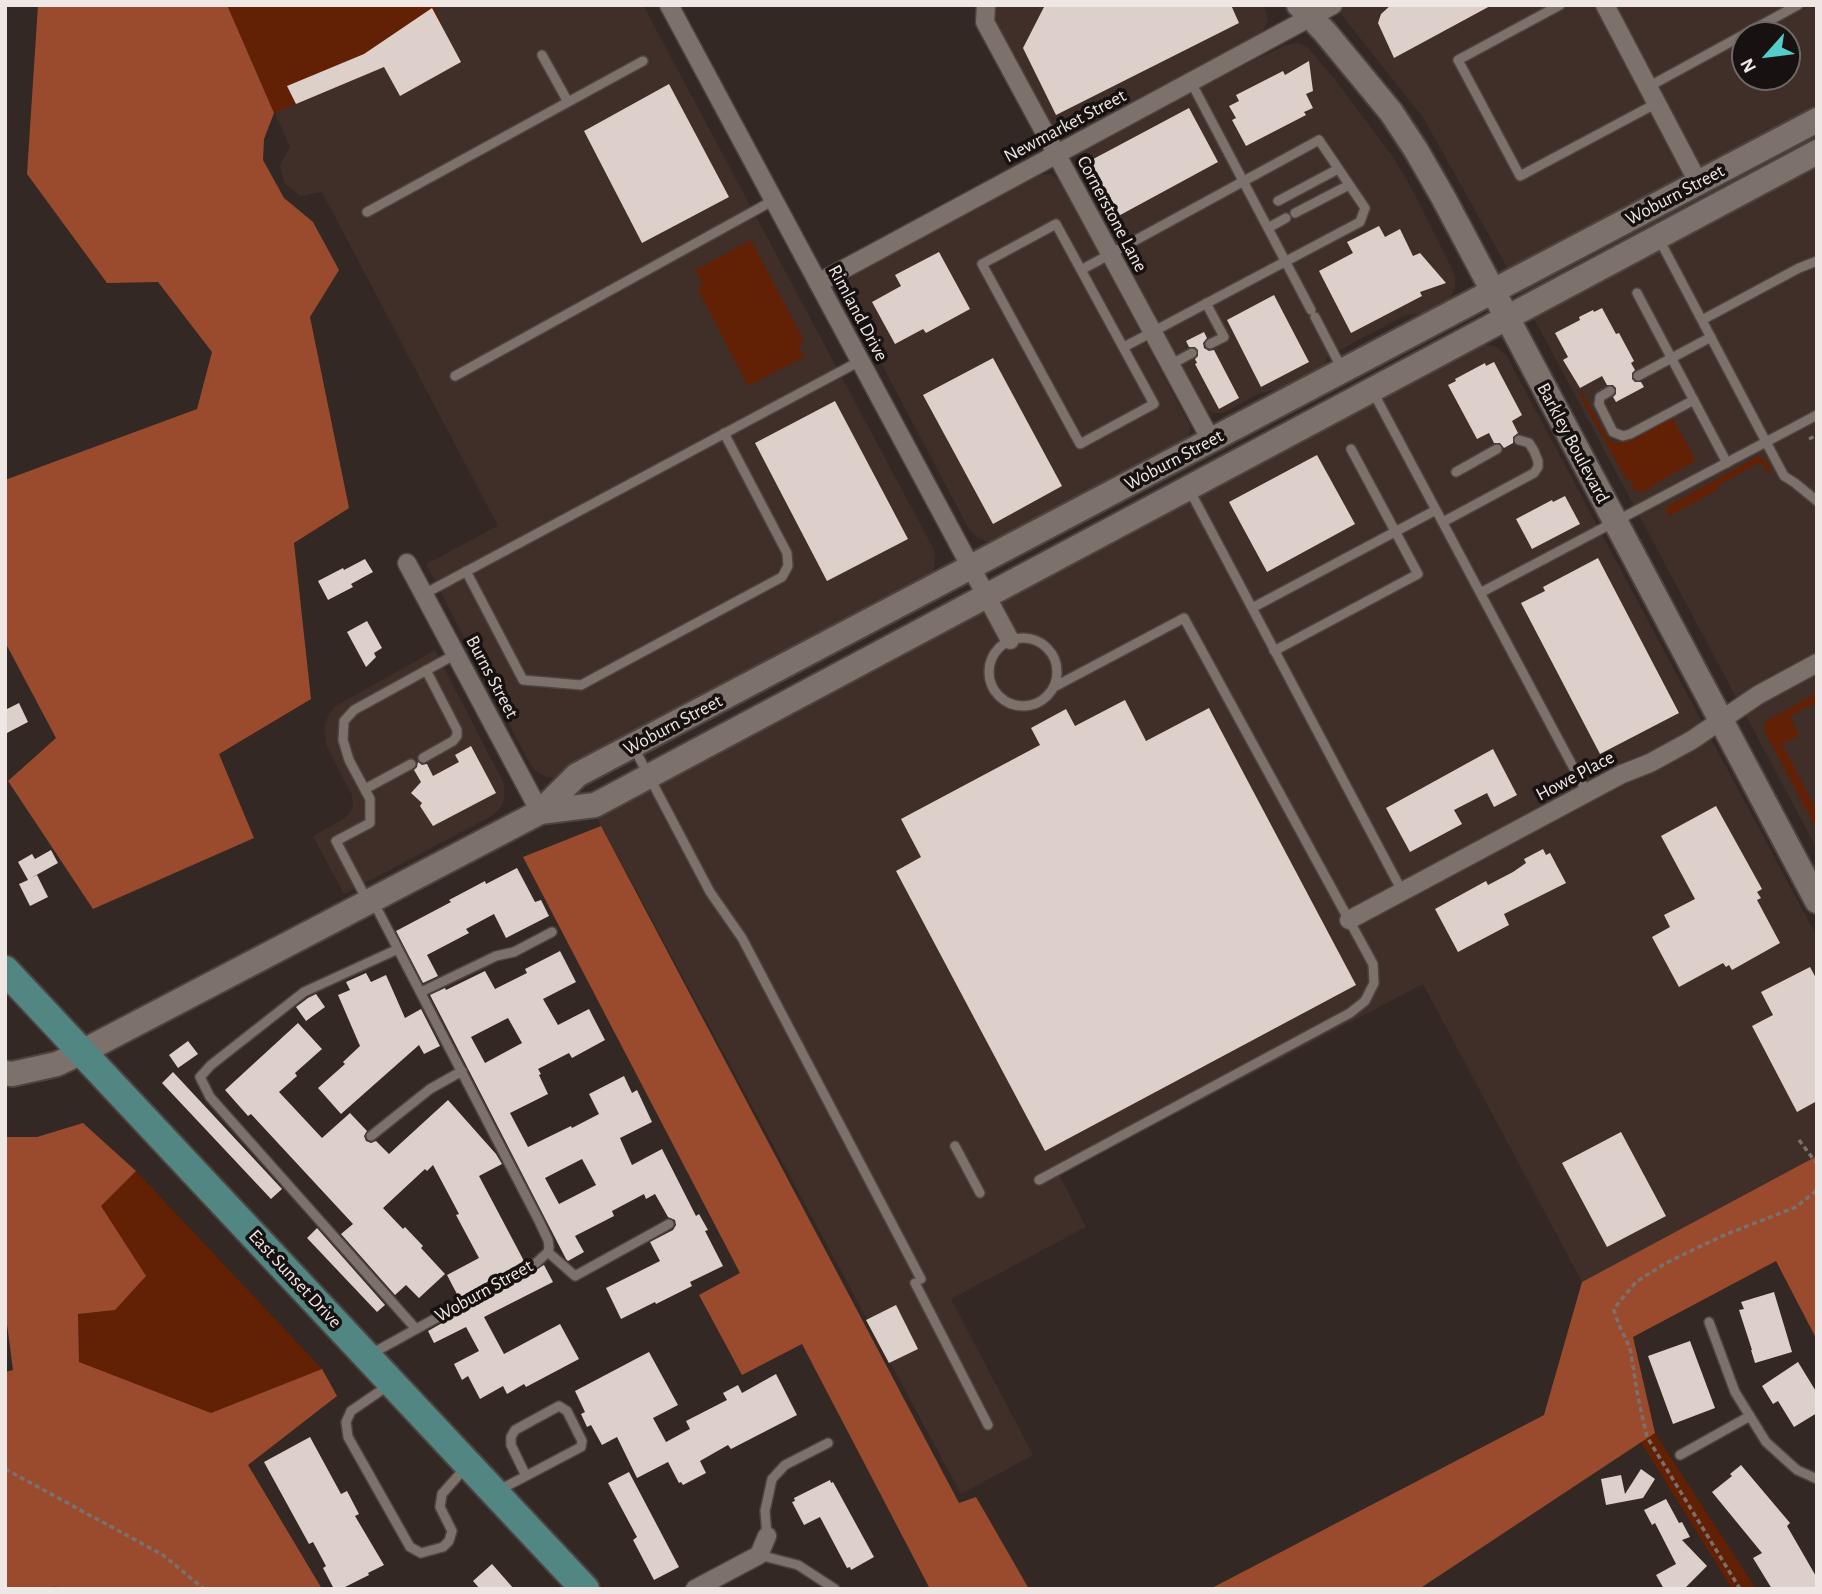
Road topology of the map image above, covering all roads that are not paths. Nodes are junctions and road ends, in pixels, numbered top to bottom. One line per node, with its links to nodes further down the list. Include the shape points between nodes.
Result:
1 (669, 5): 21 (street, Rimland Drive)
2 (986, 5): 16 (street, Cornerstone Lane, via 985,22)
3 (1333, 5): 7 (street, Newmarket Street)
4 (1560, 5): 13 (lane, via 1458,60 1520,176)
5 (1605, 5): 11 (street)
6 (1798, 5): 11 (lane)
7 (1305, 11): 10 (street, Newmarket Street); 31 (main road, Barkley Boulevard, via 1391,112)
8 (542, 55): 12 (lane)
9 (643, 61): 12 (lane)
10 (1191, 82): 16 (street, Newmarket Street); 18 (lane)
11 (1648, 86): 13 (street)
12 (568, 103): 23 (lane)
13 (1657, 103): 19 (street)
14 (1817, 120): 19 (main road, Woburn Street)
15 (1817, 152): 25 (main road, Woburn Street)
16 (1057, 154): 26 (street, Cornerstone Lane); 30 (street, Newmarket Street)
17 (1338, 169): 18 (lane, via 1319,140); 20 (lane); 22 (lane)
18 (1243, 181): 24 (lane); 26 (lane)
19 (1698, 182): 31 (main road, Woburn Street)
20 (1349, 185): 24 (lane); 27 (lane, via 1365,208 1360,222)
21 (774, 200): 30 (street, Rimland Drive); 45 (lane)
22 (1278, 201)
23 (367, 212)
24 (1268, 228): 27 (lane)
25 (1658, 237): 34 (main road, Woburn Street); 35 (lane)
26 (1110, 254): 29 (lane); 36 (street, Cornerstone Lane)
27 (1285, 261): 33 (lane); 44 (lane)
28 (1817, 261): 35 (lane)
29 (1081, 270): 39 (lane); 39 (lane, via 1056,224 982,264 1080,444 1154,404)
30 (818, 283): 42 (street, Rimland Drive)
31 (1493, 291): 34 (main road, Barkley Boulevard); 44 (main road, Woburn Street)
32 (1637, 293): 41 (lane)
33 (1206, 303): 36 (lane); 38 (lane, via 1224,337)
34 (1507, 318): 47 (main road, Woburn Street); 63 (main road, Barkley Boulevard)
35 (1702, 320): 37 (lane)
36 (1152, 332): 39 (lane); 43 (street, Cornerstone Lane)
37 (1711, 337): 41 (lane); 54 (lane)
38 (1210, 344)
39 (1124, 347)
40 (1192, 354): 43 (lane)
41 (1671, 358): 46 (lane); 49 (lane)
42 (860, 360): 51 (lane); 66 (street, Rimland Drive)
43 (1170, 365): 52 (street, Cornerstone Lane)
44 (1343, 370): 52 (main road, Woburn Street)
45 (455, 376)
46 (1638, 376)
47 (1372, 390): 59 (main road, Woburn Street); 61 (lane)
48 (1610, 391): 49 (lane, via 1598,400 1600,408 1613,432 1623,436)
49 (1694, 400): 57 (lane)
50 (1817, 415): 54 (lane)
51 (724, 433): 67 (lane); 67 (lane, via 787,554 788,566 782,577 591,680 581,685 523,680)
52 (1211, 440): 66 (main road, Woburn Street)
53 (1520, 440): 62 (lane, via 1529,443 1538,460 1534,472)
54 (1766, 442): 57 (lane); 60 (lane, via 1784,476)
55 (1351, 449): 64 (lane)
56 (1497, 449): 58 (lane)
57 (1727, 463): 63 (lane)
58 (1456, 472)
59 (1188, 488): 70 (main road, Woburn Street); 71 (lane)
60 (1817, 501)
61 (1436, 510): 62 (lane); 64 (lane)
62 (1443, 522): 68 (lane)
63 (1615, 522): 68 (lane); 78 (main road, Barkley Boulevard)
64 (1395, 532): 71 (lane); 73 (lane, via 1418,574)
65 (407, 563): 69 (street, Burns Street)
66 (971, 567): 70 (street, Rimland Drive); 79 (main road, Woburn Street)
67 (466, 571): 69 (lane)
68 (1480, 593): 84 (lane)
69 (424, 594): 74 (street, Burns Street)
70 (986, 596): 72 (street, Rimland Drive); 82 (main road, Woburn Street)
71 (1252, 608): 73 (lane)
72 (1010, 640): 77 (lane, via 1030,638 1048,648 1058,667); 77 (lane, via 993,654 989,665 992,687 999,696 1008,703 1030,706)
73 (1274, 651): 86 (lane)
74 (456, 654): 76 (lane); 85 (street, Burns Street)
75 (1817, 663): 78 (street, Howe Place)
76 (426, 670): 80 (lane, via 457,736); 83 (lane, via 354,710 344,721 349,760)
77 (1054, 687): 89 (lane, via 1184,618)
78 (1721, 720): 84 (street, Howe Place, via 1671,752); 87 (main road, Barkley Boulevard)
79 (633, 746): 82 (lane); 85 (main road, Woburn Street, via 577,775)
80 (423, 758)
81 (411, 764): 83 (lane)
82 (649, 776): 85 (main road, Woburn Street, via 595,805); 108 (lane, via 710,892 742,938)
83 (365, 789): 88 (lane, via 370,823 336,841)
84 (1587, 793): 86 (street, Howe Place)
85 (540, 812): 88 (main road, Woburn Street)
86 (1402, 891): 89 (street, Howe Place)
87 (1815, 895)
88 (370, 901): 91 (lane, Woburn Street); 94 (main road, Woburn Street)
89 (1349, 920): 99 (lane, via 1373,964 1374,983 1365,1001)
90 (552, 932): 93 (lane)
91 (398, 949): 93 (lane, Woburn Street); 104 (lane, via 303,992 200,1077 210,1097)
92 (5, 970): 94 (main road, East Sunset Drive)
93 (421, 992): 95 (lane, Woburn Street)
94 (82, 1052): 96 (main road, Woburn Street, via 57,1064); 105 (main road, East Sunset Drive)
95 (462, 1071): 97 (lane, via 430,1089); 102 (lane, Woburn Street, via 539,1221)
96 (5, 1073)
97 (371, 1136)
98 (955, 1146): 100 (lane)
99 (1039, 1180)
100 (981, 1193)
101 (669, 1224): 102 (lane, via 575,1276)
102 (548, 1252): 104 (lane, Woburn Street)
103 (1709, 1322): 107 (lane, via 1735,1392)
104 (416, 1329): 105 (lane, Woburn Street)
105 (367, 1356): 106 (main road, East Sunset Drive)
106 (392, 1382): 111 (main road, East Sunset Drive); 111 (lane, via 351,1411 346,1422 348,1437 410,1547 421,1553 450,1541 452,1531 440,1507 442,1494)
107 (1750, 1416): 110 (lane); 113 (lane, via 1766,1443 1797,1470)
108 (988, 1425)
109 (828, 1443): 115 (lane, via 785,1465 772,1479 765,1511)
110 (1680, 1455)
111 (468, 1464): 114 (main road, East Sunset Drive)
112 (526, 1476): 112 (lane, via 581,1447 567,1411 559,1406 515,1430 511,1437); 114 (lane)
113 (1817, 1479)
114 (495, 1492): 118 (main road, East Sunset Drive)
115 (767, 1536): 116 (street)
116 (759, 1555): 117 (street); 119 (lane, via 798,1565)
117 (700, 1588)
118 (585, 1589)
119 (835, 1589)

